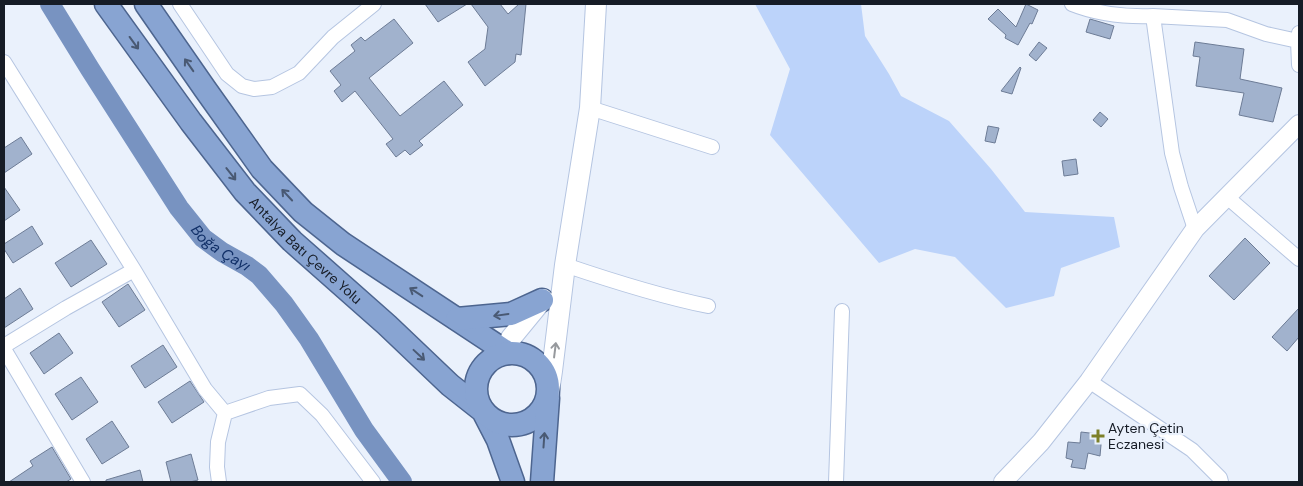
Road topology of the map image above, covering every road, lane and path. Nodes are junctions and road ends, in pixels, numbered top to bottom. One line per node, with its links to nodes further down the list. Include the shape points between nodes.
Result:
1 (106, 4): 27 (highway, Antalya Batı Çevre Yolu, one-way to 27, via 244,192 292,241 450,385)
2 (146, 4): 22 (highway, one-way to 2, via 342,244 302,212 262,169)
3 (180, 4): 4 (street, via 227,74 242,86 254,89 272,86 299,73 333,37)
4 (374, 4)
5 (596, 4): 11 (main road)
6 (1072, 4): 7 (street, via 1131,17)
7 (1153, 16): 8 (street, via 1227,20 1266,34); 15 (street, via 1172,153)
8 (1299, 37): 10 (street)
9 (4, 62): 18 (street)
10 (1299, 65)
11 (590, 108): 13 (street); 17 (main road)
12 (1299, 124): 14 (street)
13 (712, 147)
14 (1226, 198): 15 (street); 16 (street)
15 (1195, 229): 25 (street)
16 (1299, 259)
17 (565, 266): 19 (main road); 20 (street, via 634,288); 26 (main road, one-way to 17)
18 (134, 270): 23 (street); 28 (street, via 205,389)
19 (542, 300): 22 (highway, one-way to 22, via 511,314); 24 (main road, via 511,338)
20 (708, 306)
21 (842, 311): 34 (street)
22 (457, 319): 24 (highway)
23 (4, 348): 29 (street)
24 (508, 353): 26 (highway, via 528,356 542,367 549,386); 27 (highway, via 486,363 478,378 476,394)
25 (1089, 381): 35 (street, via 1041,442); 36 (street, via 1192,450)
26 (548, 398): 27 (highway, via 536,417 516,425 498,423); 33 (highway, one-way to 26)
27 (483, 410): 32 (highway, Antalya Batı Çevre Yolu)
28 (225, 413): 30 (street, via 218,442); 31 (street, via 269,398 300,394 322,414)
29 (83, 482)
30 (219, 482)
31 (373, 482)
32 (513, 482)
33 (542, 482)
34 (836, 482)
35 (1003, 482)
36 (1221, 482)

